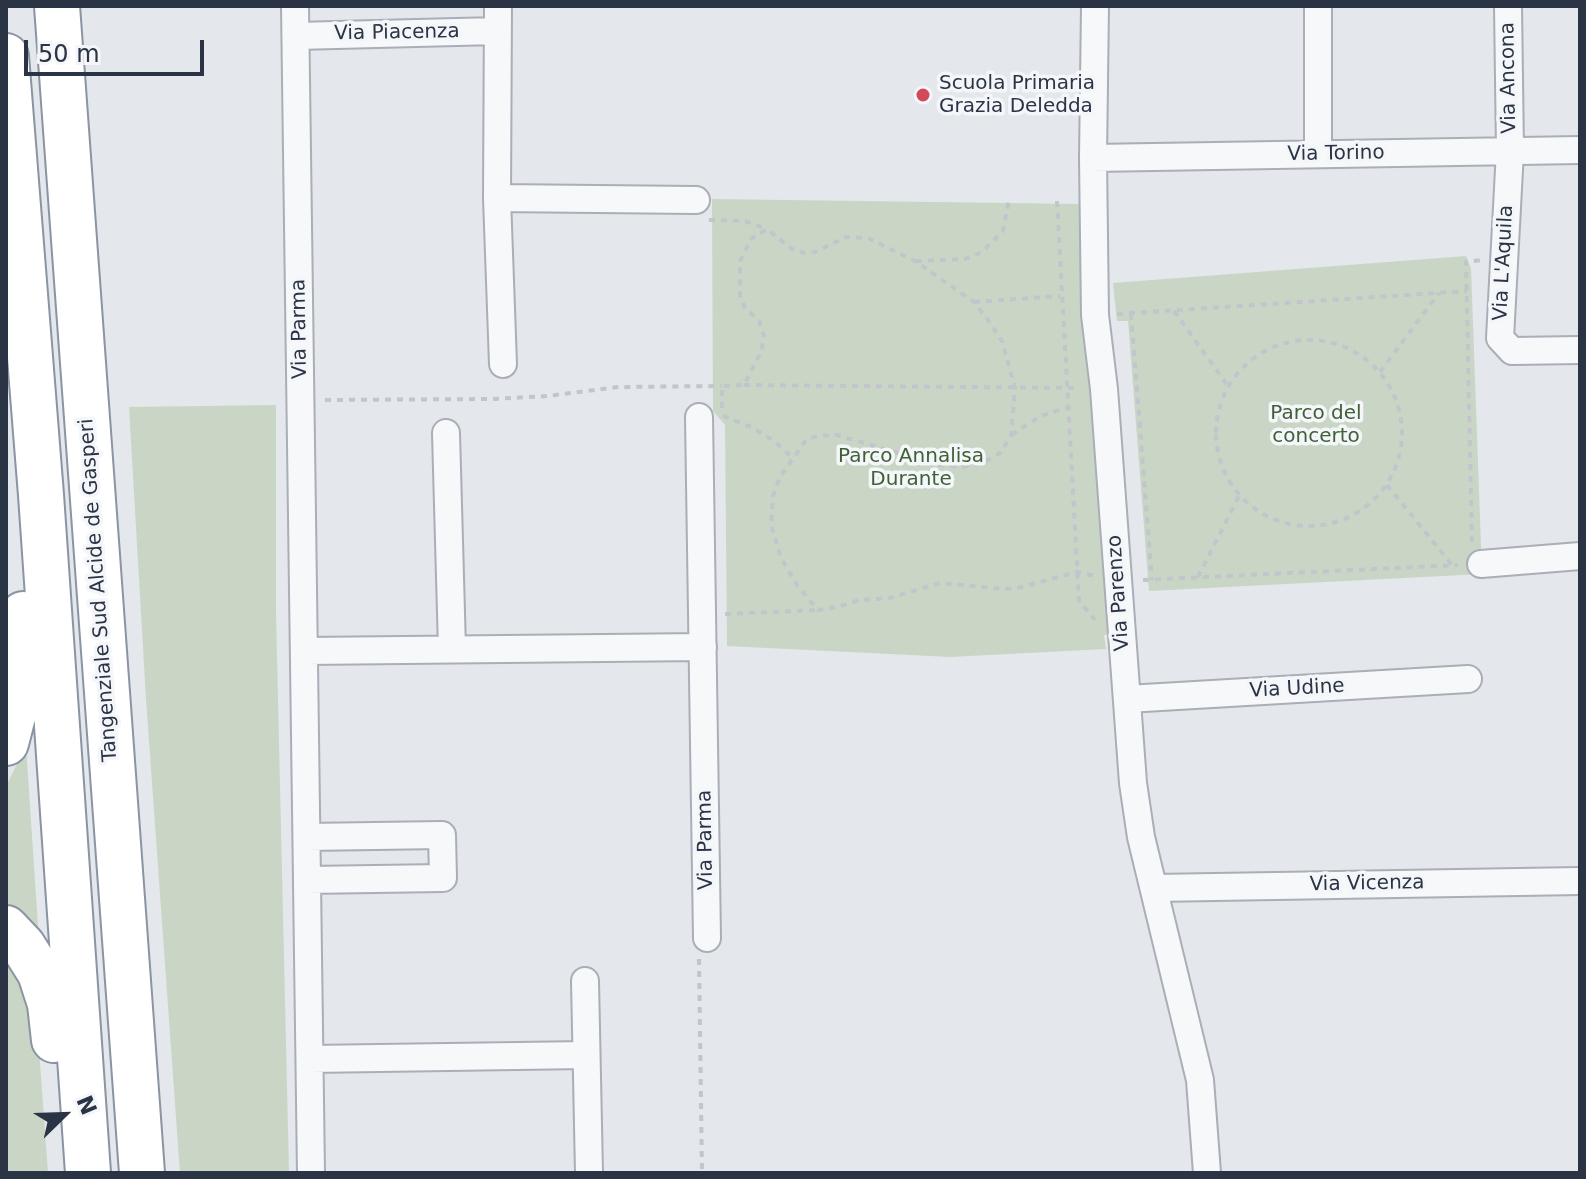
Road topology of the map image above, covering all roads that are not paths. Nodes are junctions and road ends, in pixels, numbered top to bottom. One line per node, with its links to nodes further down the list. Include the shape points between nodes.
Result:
1 (57, 6): 39 (highway, Tangenziale Sud Alcide de Gasperi)
2 (295, 6): 7 (street, Via Parma)
3 (1095, 6): 12 (street, Via Parenzo)
4 (1318, 6): 11 (street)
5 (1508, 6): 10 (street, Via Ancona)
6 (498, 18): 7 (street, Via Piacenza); 13 (street, Via Piacenza)
7 (296, 36): 24 (street, Via Parma)
8 (6, 56): 19 (highway)
9 (1580, 150): 10 (street, Via Torino)
10 (1510, 151): 11 (street, Via Torino); 15 (street, Via L'Aquila, via 1500,338 1512,351)
11 (1318, 154): 12 (street, Via Torino)
12 (1093, 158): 26 (street, Via Parenzo, via 1095,315)
13 (497, 198): 14 (street); 16 (street, Via Piacenza)
14 (696, 200)
15 (1580, 350)
16 (503, 364)
17 (699, 417): 22 (street, Via Parma)
18 (446, 433): 23 (street)
19 (41, 495): 27 (highway, via 23,541 23,662); 38 (highway)
20 (1580, 556): 21 (street)
21 (1477, 564)
22 (703, 647): 23 (street); 33 (street, Via Parma)
23 (452, 649): 24 (street)
24 (305, 651): 28 (street, Via Parma)
25 (1468, 679): 26 (street, Via Udine)
26 (1127, 699): 31 (street, Via Parenzo, via 1133,783)
27 (6, 743)
28 (307, 837): 29 (street, Via Parma); 29 (street, via 442,835 443,878)
29 (307, 880): 36 (street, Via Parma)
30 (1580, 881): 31 (street, Via Vicenza)
31 (1154, 888): 42 (street, Via Parenzo, via 1200,1080)
32 (6, 928): 37 (highway, via 32,959 46,988 61,1109)
33 (703, 946)
34 (585, 981): 35 (street)
35 (586, 1055): 36 (street); 41 (street)
36 (310, 1059): 40 (street, Via Parma)
37 (78, 1173)
38 (88, 1173)
39 (142, 1173)
40 (311, 1173)
41 (589, 1173)
42 (1207, 1173)

